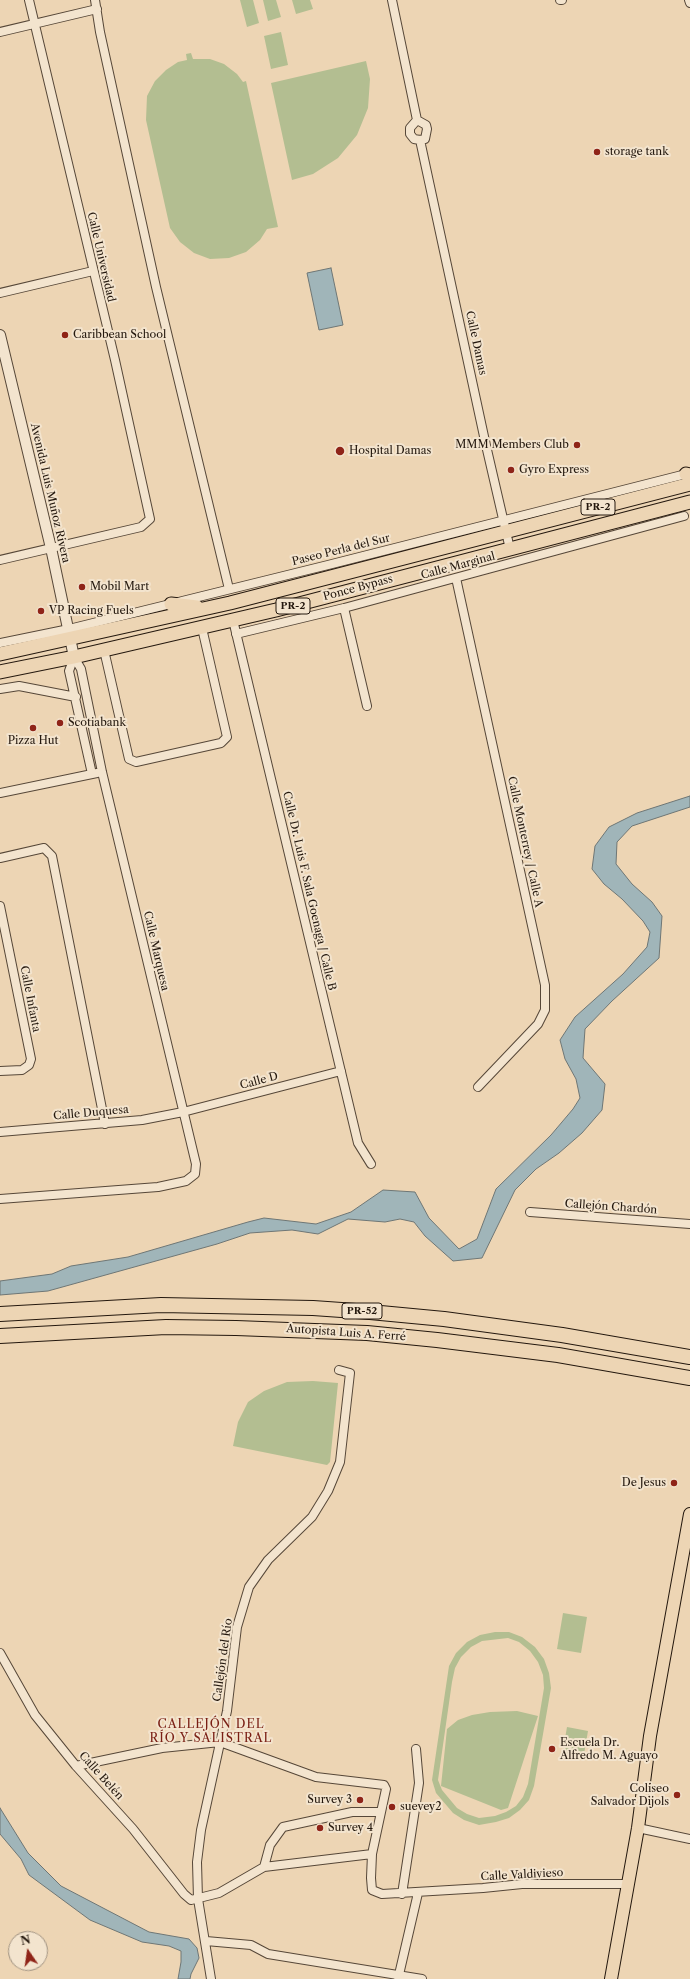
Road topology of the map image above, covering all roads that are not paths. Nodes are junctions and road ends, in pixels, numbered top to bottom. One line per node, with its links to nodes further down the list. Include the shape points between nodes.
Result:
1 (29, 0): 5 (street, Calle Universidad)
2 (95, 0): 4 (street)
3 (392, 0): 7 (street, Calle Damas)
4 (97, 9): 5 (street); 19 (street, via 156,287)
5 (35, 24): 6 (street); 9 (street, Calle Universidad)
6 (0, 32)
7 (417, 120): 8 (street, Calle Damas, via 410,128 410,134 414,139); 8 (street, Calle Damas, via 428,129 425,139)
8 (420, 140): 14 (street, Calle Damas)
9 (93, 270): 10 (street); 15 (street, Calle Universidad, via 150,519 141,527)
10 (0, 293)
11 (0, 335): 15 (street, Avenida Luis Muñoz Rivera)
12 (689, 478): 14 (highway, Ponce Bypass / PR-2)
13 (688, 506): 16 (highway, Ponce Bypass / PR-2); 18 (street, Calle Marginal)
14 (505, 526): 16 (street, Calle Damas); 19 (street, Paseo Perla del Sur); 21 (highway, Ponce Bypass / PR-2)
15 (51, 548): 17 (street); 25 (street, Avenida Luis Muñoz Rivera)
16 (510, 550): 23 (highway, Ponce Bypass / PR-2)
17 (0, 560)
18 (456, 578): 22 (street, Calle Marginal); 44 (street, Calle Monterrey / Calle A, via 545,985 545,1010 538,1024)
19 (229, 589): 20 (street, Paseo Perla del Sur)
20 (171, 604): 21 (highway); 25 (street, Paseo Perla del Sur)
21 (207, 608): 25 (highway, Ponce Bypass / PR-2)
22 (344, 608): 26 (street, Calle Marginal); 34 (street)
23 (233, 620): 24 (highway, Ponce Bypass / PR-2); 26 (street, Calle Dr. Luis F. Sala Goenaga / Calle B)
24 (202, 628): 28 (highway, Ponce Bypass / PR-2); 28 (street, via 227,737 221,743 136,762 129,759)
25 (70, 634): 27 (street, Paseo Perla del Sur); 29 (highway, Ponce Bypass / PR-2); 30 (street, Avenida Luis Muñoz Rivera)
26 (236, 634): 43 (street, Calle Dr. Luis F. Sala Goenaga / Calle B)
27 (0, 643)
28 (104, 650): 30 (highway, Ponce Bypass / PR-2)
29 (0, 654)
30 (74, 657): 31 (highway, Ponce Bypass / PR-2); 33 (street, via 70,671); 35 (street, Calle Marquesa, via 81,669)
31 (0, 672)
32 (0, 689): 33 (street, via 19,686)
33 (76, 697): 36 (street)
34 (366, 706)
35 (95, 733): 36 (street); 37 (street, Calle Marquesa)
36 (83, 735): 38 (street)
37 (102, 772): 38 (street); 45 (street, Calle Marquesa)
38 (92, 774): 39 (street)
39 (0, 793)
40 (0, 858): 46 (street, via 44,848 52,856)
41 (0, 906): 42 (street, Calle Infanta, via 31,1059 29,1065 22,1070)
42 (0, 1071)
43 (341, 1071): 45 (street, Calle D); 48 (street, Calle Dr. Luis F. Sala Goenaga / Calle B, via 358,1143)
44 (478, 1087)
45 (183, 1112): 46 (street, Calle Duquesa); 49 (street, Calle Marquesa, via 196,1164 195,1174 186,1181 158,1187)
46 (105, 1124): 47 (street, Calle Duquesa)
47 (0, 1132)
48 (371, 1164)
49 (0, 1199)
50 (530, 1212): 51 (street, Callejón Chardón)
51 (690, 1224)
52 (0, 1314): 54 (highway, Autopista Luis A. Ferré / PR-52, via 161,1305 313,1308 444,1319)
53 (0, 1336): 56 (highway, Autopista Luis A. Ferré / PR-52, via 166,1328 236,1328 367,1334 437,1340 558,1356)
54 (690, 1356)
55 (339, 1370): 59 (street, Callejón del Río, via 350,1373 340,1462 328,1491 312,1517 268,1560 249,1587 237,1627 227,1711)
56 (690, 1378)
57 (690, 1514): 63 (main road, via 650,1736)
58 (0, 1653): 61 (street, Calle Belén, via 35,1715)
59 (220, 1742): 61 (street, via 162,1748); 62 (street, via 316,1777 384,1785 386,1789); 70 (street, Callejón del Río, via 201,1830 197,1862)
60 (416, 1749): 69 (street, via 419,1783)
61 (76, 1766): 70 (street, Calle Belén, via 133,1829 184,1894 191,1900)
62 (381, 1812): 65 (street); 66 (street, via 352,1812 283,1827 270,1845)
63 (638, 1828): 64 (street); 67 (main road)
64 (690, 1839)
65 (372, 1854): 66 (street); 69 (street, Calle Valdivieso, via 372,1890 382,1894)
66 (264, 1866): 70 (street, via 219,1893)
67 (627, 1884): 68 (street, Calle Valdivieso, via 522,1884); 75 (main road)
68 (418, 1893): 69 (street, Calle Valdivieso); 72 (street)
69 (402, 1894)
70 (198, 1899): 71 (street, Callejón del Río)
71 (206, 1941): 72 (street, via 251,1945 268,1954); 73 (street, Callejón del Río)
72 (398, 1977): 74 (street)
73 (211, 1979)
74 (422, 1979)
75 (611, 1979)

